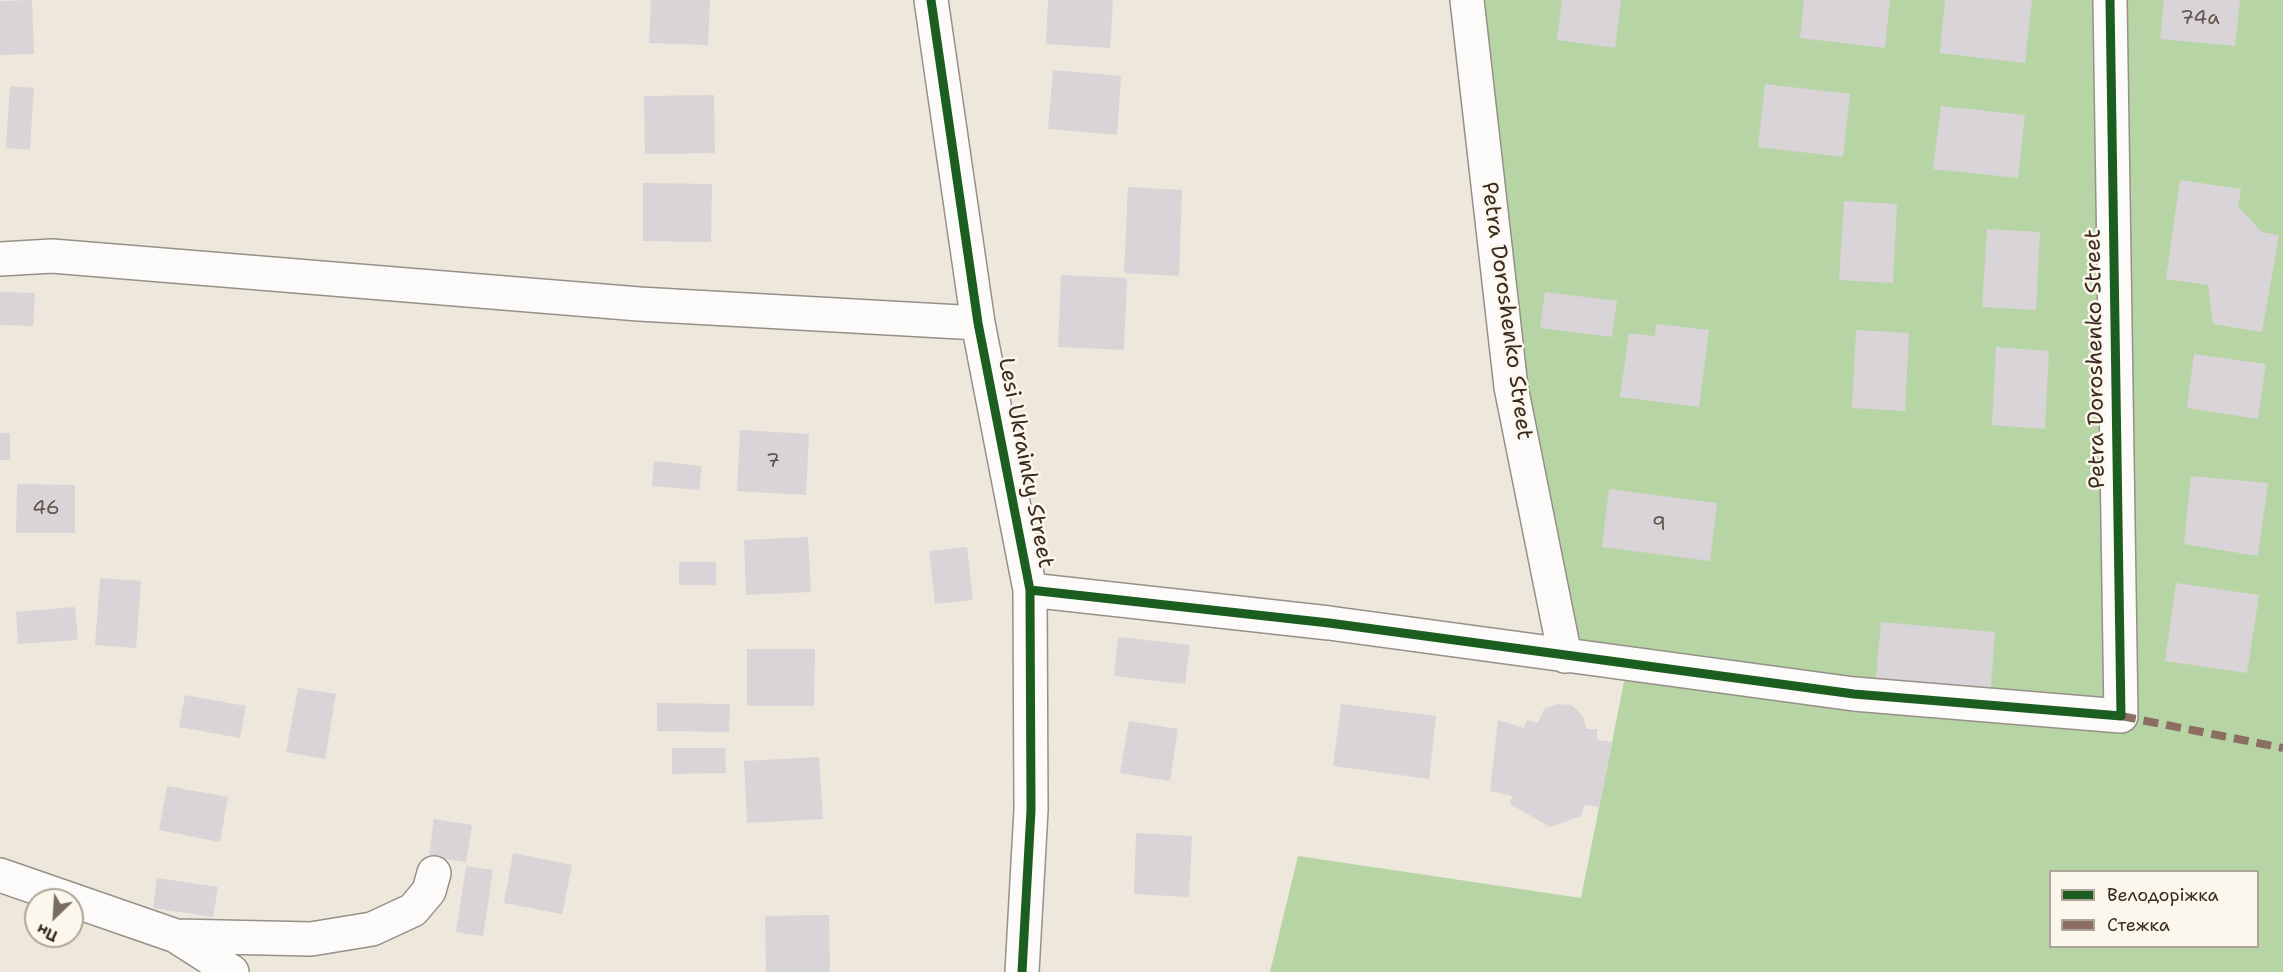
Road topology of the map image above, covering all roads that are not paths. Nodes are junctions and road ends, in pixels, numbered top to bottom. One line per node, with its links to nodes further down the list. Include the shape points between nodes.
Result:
1 (931, 0): 5 (street, Lesi Ukrainky Street)
2 (1467, 0): 7 (street, Petra Doroshenko Street, via 1511,387)
3 (2110, 0): 7 (street, Petra Doroshenko Street, via 2121,716 1854,694)
4 (0, 259): 5 (street, via 52,256 639,304)
5 (978, 323): 6 (street, Lesi Ukrainky Street)
6 (1030, 590): 7 (street, via 1329,623); 12 (street, Lesi Ukrainky Street, via 1031,810)
7 (1565, 656)
8 (434, 873): 10 (street, via 429,891 413,910 372,929 311,939)
9 (0, 875): 10 (street)
10 (176, 936): 11 (street)
11 (232, 972)
12 (1022, 972)

